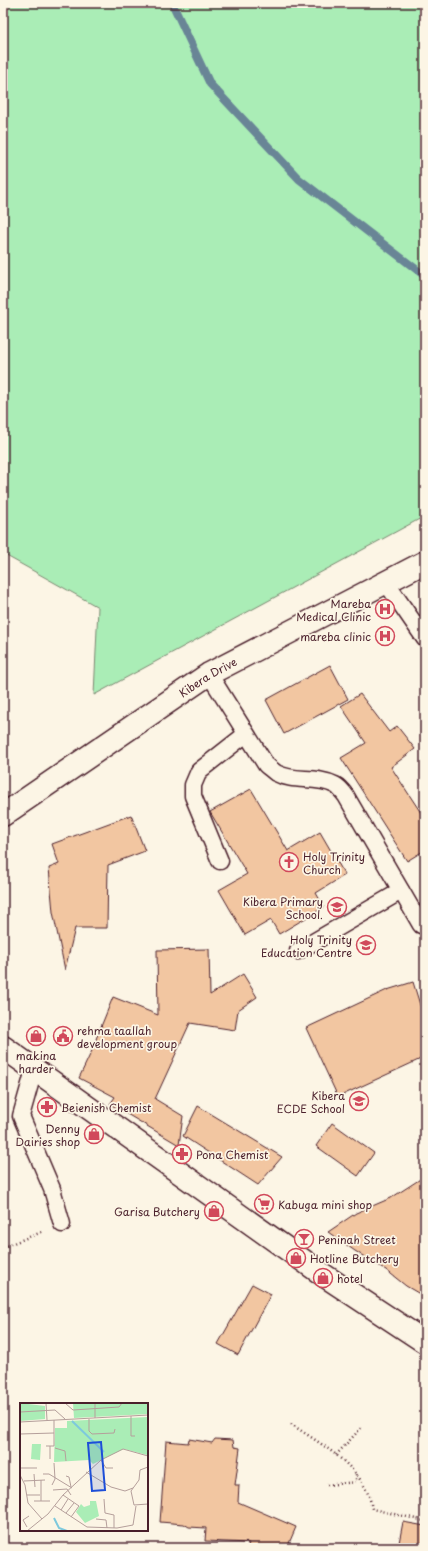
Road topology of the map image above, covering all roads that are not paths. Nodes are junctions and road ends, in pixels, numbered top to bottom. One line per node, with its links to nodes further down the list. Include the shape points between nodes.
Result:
1 (425, 562): 2 (street, Kibera Drive)
2 (385, 581): 3 (lane); 4 (street, Kibera Drive)
3 (425, 639)
4 (209, 674): 5 (lane); 6 (street, Kibera Drive)
5 (246, 734): 7 (lane, via 200,771 193,785 193,796); 8 (lane, via 266,765 276,773 336,785 346,796)
6 (3, 815)
7 (220, 861)
8 (401, 891): 9 (lane); 10 (lane)
9 (421, 925)
10 (298, 950)
11 (3, 1047): 12 (street)
12 (34, 1070): 13 (lane, via 21,1116 52,1189); 14 (street, via 326,1276)
13 (62, 1224)
14 (425, 1342)

